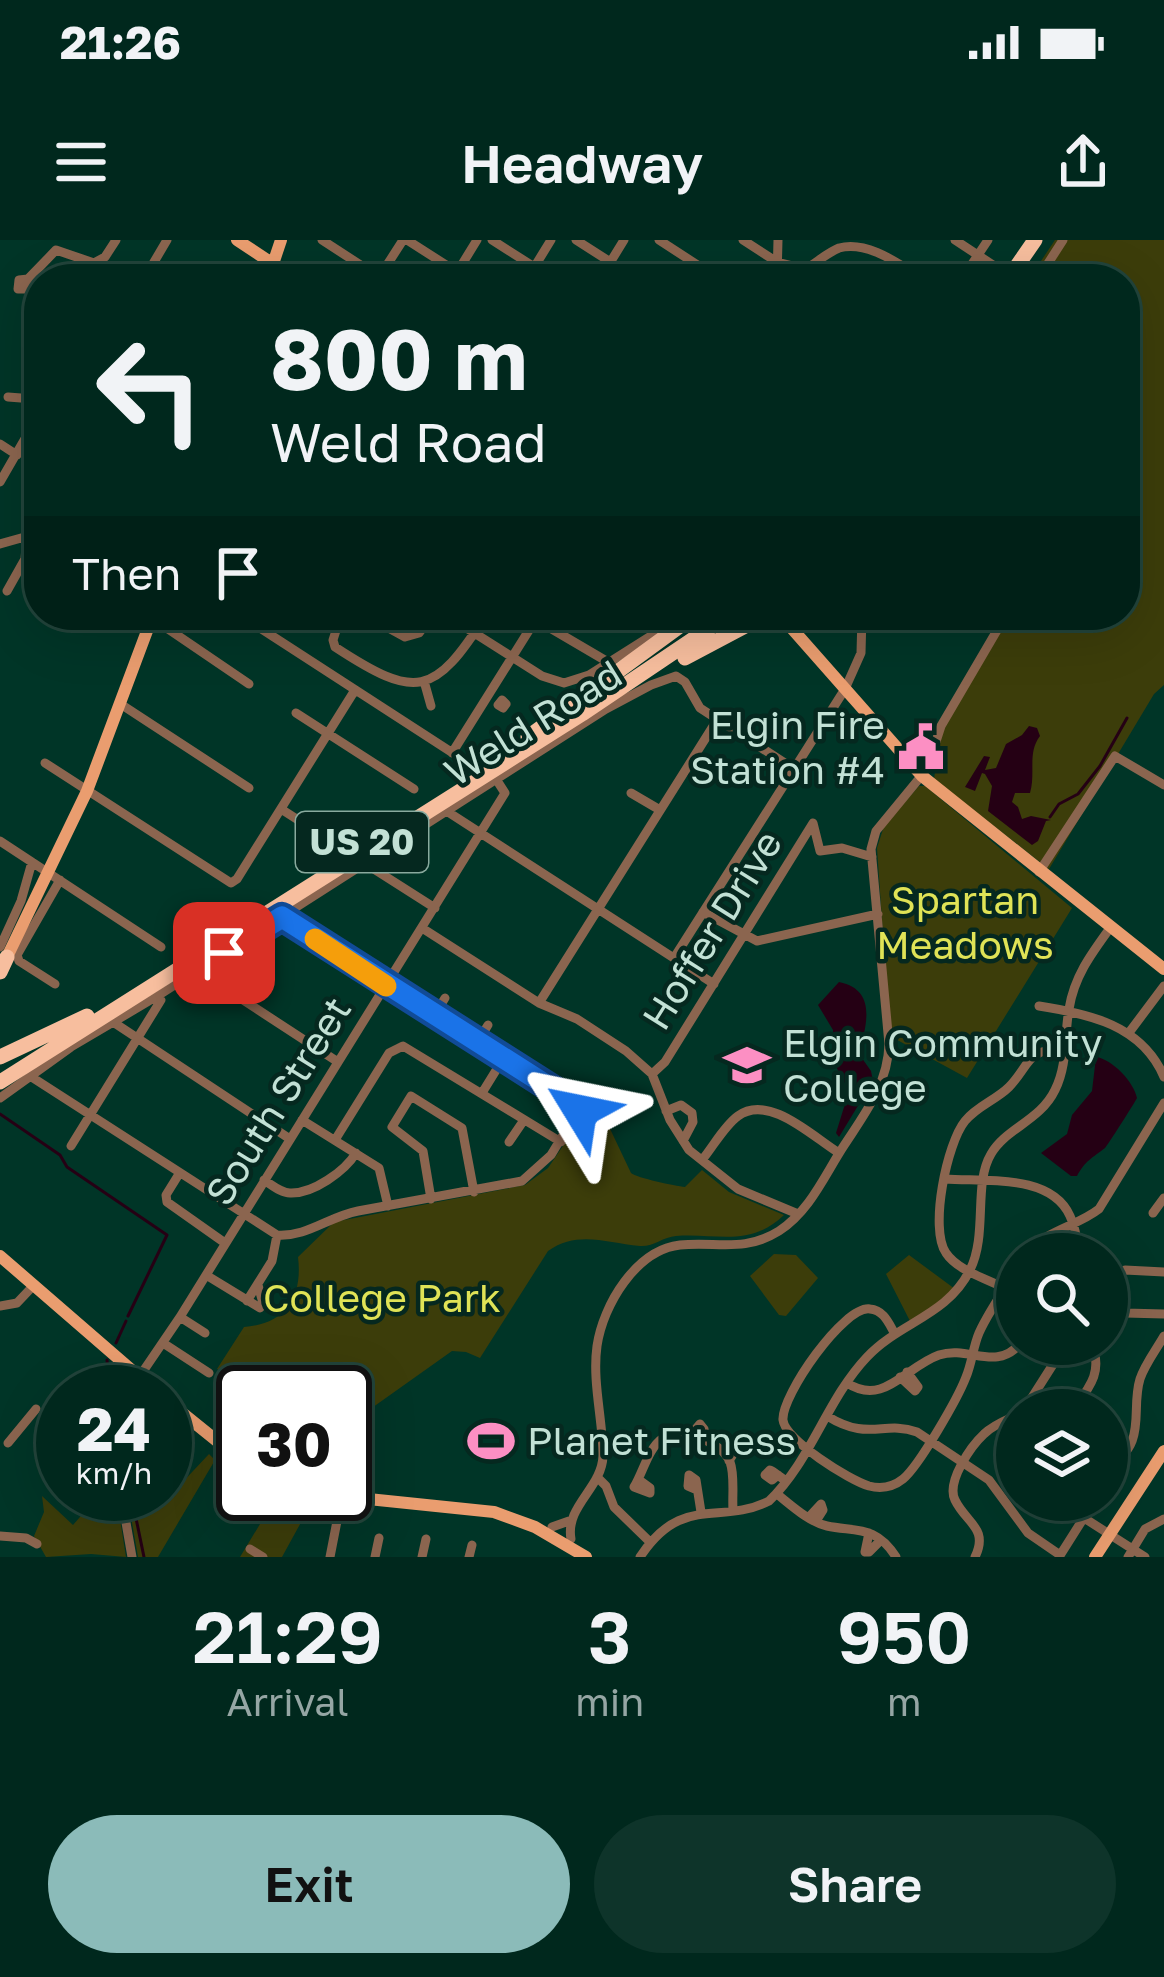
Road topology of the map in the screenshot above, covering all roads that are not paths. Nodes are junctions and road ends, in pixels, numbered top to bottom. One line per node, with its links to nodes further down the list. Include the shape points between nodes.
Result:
1 (116, 240): 16 (street)
2 (237, 240): 18 (main road)
3 (281, 240): 18 (main road)
4 (405, 240): 20 (street)
5 (492, 240): 21 (street)
6 (576, 240): 15 (street)
7 (624, 240): 15 (street)
8 (659, 240): 23 (street)
9 (743, 240): 24 (street)
10 (955, 240): 14 (street)
11 (988, 240): 14 (street)
12 (1038, 240): 29 (highway)
13 (326, 242): 19 (street)
14 (978, 255): 27 (street); 28 (street)
15 (611, 262): 22 (street)
16 (94, 263): 17 (street, via 56,250)
17 (42, 264)
18 (273, 264)
19 (359, 264)
20 (438, 264)
21 (529, 264)
22 (614, 264)
23 (693, 264)
24 (770, 264)
25 (817, 264): 26 (street, via 857,246)
26 (893, 264)
27 (972, 264)
28 (991, 264)
29 (1018, 264)
30 (8, 397): 31 (street)
31 (24, 398)
32 (24, 442): 34 (street)
33 (1, 445): 34 (street)
34 (17, 455): 35 (street)
35 (0, 482)
36 (24, 561): 37 (street)
37 (7, 591)
38 (148, 630): 68 (main road)
39 (172, 630): 62 (street)
40 (263, 630): 63 (street)
41 (336, 630): 61 (street, via 335,647 380,676)
42 (392, 630): 43 (street, via 405,637)
43 (420, 630)
44 (469, 630): 57 (street)
45 (476, 630): 57 (street)
46 (529, 630): 59 (street)
47 (554, 630): 60 (street)
48 (658, 630): 60 (street)
49 (674, 630): 75 (highway)
50 (695, 630): 75 (highway, US 20)
51 (707, 630): 71 (highway, US 20)
52 (732, 630): 58 (highway)
53 (737, 630): 58 (highway)
54 (797, 630): 64 (main road)
55 (862, 630): 64 (street)
56 (997, 630): 78 (street, via 941,726)
57 (474, 633): 59 (street); 61 (street, via 450,668)
58 (722, 638): 71 (highway)
59 (511, 657): 60 (street, via 559,682); 65 (street)
60 (608, 662)
61 (424, 681): 69 (street)
62 (249, 684)
63 (355, 689): 65 (street, via 457,756); 74 (street)
64 (845, 689): 67 (main road); 72 (street)
65 (488, 695): 66 (street)
66 (498, 703)
67 (857, 704): 72 (street, via 840,704); 78 (main road)
68 (122, 705): 81 (street); 83 (main road)
69 (431, 706)
70 (296, 713): 74 (street)
71 (582, 714): 132 (highway, US 20)
72 (828, 716): 77 (street)
73 (717, 720): 77 (street); 79 (street, Weld Road, via 676,676); 86 (street)
74 (328, 733): 82 (street); 85 (street)
75 (528, 737): 126 (highway, US 20, via 100,1009)
76 (45, 763): 83 (street)
77 (794, 769): 99 (street)
78 (922, 776): 91 (street, via 878,829); 95 (main road)
79 (496, 778): 87 (street, Weld Road); 88 (street, South Street, via 506,793)
80 (1164, 785): 95 (street, via 1115,756)
81 (249, 788)
82 (414, 789)
83 (86, 790): 85 (street, via 231,883); 94 (main road)
84 (631, 794): 86 (street)
85 (281, 809): 90 (street)
86 (660, 810): 98 (street)
87 (448, 812): 88 (street); 93 (street, Weld Road)
88 (481, 833): 97 (street, South Street); 98 (street)
89 (0, 842): 92 (street)
90 (331, 842)
91 (872, 855): 100 (street); 104 (street, Hoffer Drive, via 820,851 813,823)
92 (32, 862): 94 (street); 107 (street)
93 (366, 863): 97 (street); 101 (street, Weld Road)
94 (46, 871): 96 (street); 107 (main road)
95 (1039, 872): 103 (main road)
96 (60, 880): 105 (street); 110 (street, via 17,956)
97 (435, 908): 102 (street, South Street)
98 (597, 908): 106 (street); 116 (street)
99 (703, 912): 104 (street); 106 (street)
100 (878, 914): 104 (street, via 757,941); 146 (street, via 889,1063)
101 (282, 917): 109 (street, Weld Road); 112 (street)
102 (422, 928): 112 (street, South Street); 116 (street)
103 (1110, 928): 108 (main road); 118 (street, via 1081,970)
104 (742, 937): 111 (street, Hoffer Drive)
105 (160, 946)
106 (674, 958): 111 (street)
107 (2, 961)
108 (1164, 969)
109 (197, 970): 120 (street, Weld Road); 128 (street)
110 (55, 983)
111 (714, 984): 129 (street, Hoffer Drive)
112 (385, 985): 119 (street); 128 (street, South Street)
113 (1164, 986): 122 (street)
114 (445, 998): 119 (street)
115 (161, 1000): 123 (street)
116 (539, 1003): 129 (street, via 601,1034)
117 (1039, 1006): 118 (street)
118 (1068, 1011): 122 (street); 125 (street)
119 (434, 1016): 124 (street)
120 (112, 1022): 123 (street); 131 (street, Weld Road)
121 (488, 1025): 124 (street)
122 (1128, 1034): 130 (street)
123 (137, 1038): 137 (street); 140 (street)
124 (477, 1042): 127 (street)
125 (1066, 1050): 150 (street, via 1033,1054 1009,1086 969,1115 952,1142); 152 (street, via 1050,1100 994,1148)
126 (0, 1057)
127 (503, 1059): 133 (street); 144 (street, via 581,1108)
128 (338, 1062): 138 (street, South Street)
129 (652, 1074): 136 (street)
130 (1164, 1075)
131 (30, 1076): 134 (street, Weld Road); 137 (street)
132 (0, 1082)
133 (482, 1093): 139 (street); 141 (street, via 410,1049 394,1048)
134 (0, 1098)
135 (1164, 1103): 160 (street, via 1105,1202)
136 (666, 1111): 142 (street); 142 (street, via 681,1105 692,1113)
137 (89, 1115): 145 (street); 149 (street)
138 (302, 1120): 140 (street, South Street); 141 (street)
139 (524, 1120): 143 (street); 144 (street)
140 (290, 1138): 151 (street, South Street)
141 (334, 1140): 147 (street)
142 (683, 1141): 148 (street)
143 (509, 1142)
144 (560, 1142): 153 (street, via 522,1181)
145 (71, 1146)
146 (839, 1153): 148 (street, via 759,1110 738,1116); 158 (street)
147 (356, 1154): 151 (street, via 345,1169 294,1193); 156 (street, via 380,1170)
148 (702, 1160): 158 (street, via 737,1189)
149 (179, 1174): 159 (street); 164 (street, via 166,1202)
150 (945, 1179): 152 (street); 167 (street, via 940,1242)
151 (264, 1180): 159 (street, South Street)
152 (985, 1182): 160 (street, via 1044,1189 1063,1203); 167 (street)
153 (474, 1192): 155 (street); 155 (street, via 460,1125 413,1096 393,1128 423,1151)
154 (1164, 1198): 157 (street)
155 (431, 1199): 156 (street)
156 (388, 1206): 163 (street)
157 (1154, 1213)
158 (798, 1214): 198 (street, via 758,1240 666,1248 626,1282 597,1349)
159 (242, 1215): 163 (street); 164 (street, South Street)
160 (1073, 1225): 161 (street); 162 (street)
161 (1055, 1233)
162 (1075, 1233)
163 (277, 1235): 166 (street, via 252,1304)
164 (226, 1243): 166 (street, South Street)
165 (0, 1256): 171 (main road)
166 (206, 1265): 176 (street, South Street)
167 (970, 1270): 170 (street); 178 (street, via 942,1308)
168 (1128, 1270): 169 (street)
169 (1164, 1272)
170 (996, 1283)
171 (34, 1285): 173 (street, via 17,1303); 183 (main road)
172 (996, 1304): 181 (street)
173 (0, 1306)
174 (1128, 1312): 175 (street)
175 (1164, 1314)
176 (179, 1317): 177 (street); 180 (street, South Street)
177 (205, 1333)
178 (895, 1334): 186 (street); 195 (street, via 868,1308 827,1340 784,1409 786,1430)
179 (1164, 1336): 194 (street, via 1139,1383)
180 (163, 1343): 184 (street, South Street); 185 (street)
181 (972, 1355): 182 (street); 186 (street, via 941,1354 876,1393); 191 (street)
182 (996, 1358)
183 (126, 1365)
184 (148, 1365)
185 (209, 1373)
186 (847, 1383): 188 (street)
187 (36, 1409): 193 (street)
188 (827, 1416): 191 (street, via 852,1429 903,1428); 195 (street)
189 (192, 1421): 192 (main road)
190 (996, 1427): 197 (street)
191 (930, 1440): 195 (street, via 906,1477 884,1487 860,1482); 197 (street)
192 (216, 1441)
193 (8, 1443)
194 (1128, 1444)
195 (806, 1448): 201 (street)
196 (1164, 1451): 214 (main road)
197 (965, 1462): 224 (street, via 952,1492 978,1529); 225 (street)
198 (597, 1477): 209 (street); 220 (street)
199 (636, 1484): 204 (street, via 658,1442 676,1433 695,1438 726,1456)
200 (695, 1489): 205 (street)
201 (777, 1494): 204 (street); 213 (street, via 827,1526)
202 (372, 1496): 212 (main road, via 488,1505)
203 (372, 1499): 231 (main road, via 494,1512)
204 (733, 1510): 205 (street)
205 (701, 1512): 220 (street)
206 (1164, 1513): 223 (street)
207 (126, 1521): 226 (street)
208 (337, 1521): 228 (street)
209 (569, 1521): 212 (street); 218 (street)
210 (1082, 1521): 225 (street)
211 (1086, 1521): 214 (street)
212 (552, 1528): 218 (main road)
213 (869, 1534): 219 (street); 219 (street, via 865,1552)
214 (1109, 1534): 223 (street); 235 (main road)
215 (0, 1536): 221 (street)
216 (379, 1538): 229 (street)
217 (426, 1539): 230 (street)
218 (571, 1539): 232 (main road)
219 (880, 1540): 234 (street)
220 (650, 1542): 233 (street)
221 (37, 1544)
222 (250, 1549): 227 (street)
223 (1130, 1553): 236 (street)
224 (978, 1556)
225 (1059, 1556)
226 (132, 1557)
227 (262, 1557)
228 (330, 1557)
229 (375, 1557)
230 (422, 1557)
231 (586, 1557)
232 (599, 1557)
233 (640, 1557)
234 (896, 1557)
235 (1095, 1557)
236 (1145, 1557)

